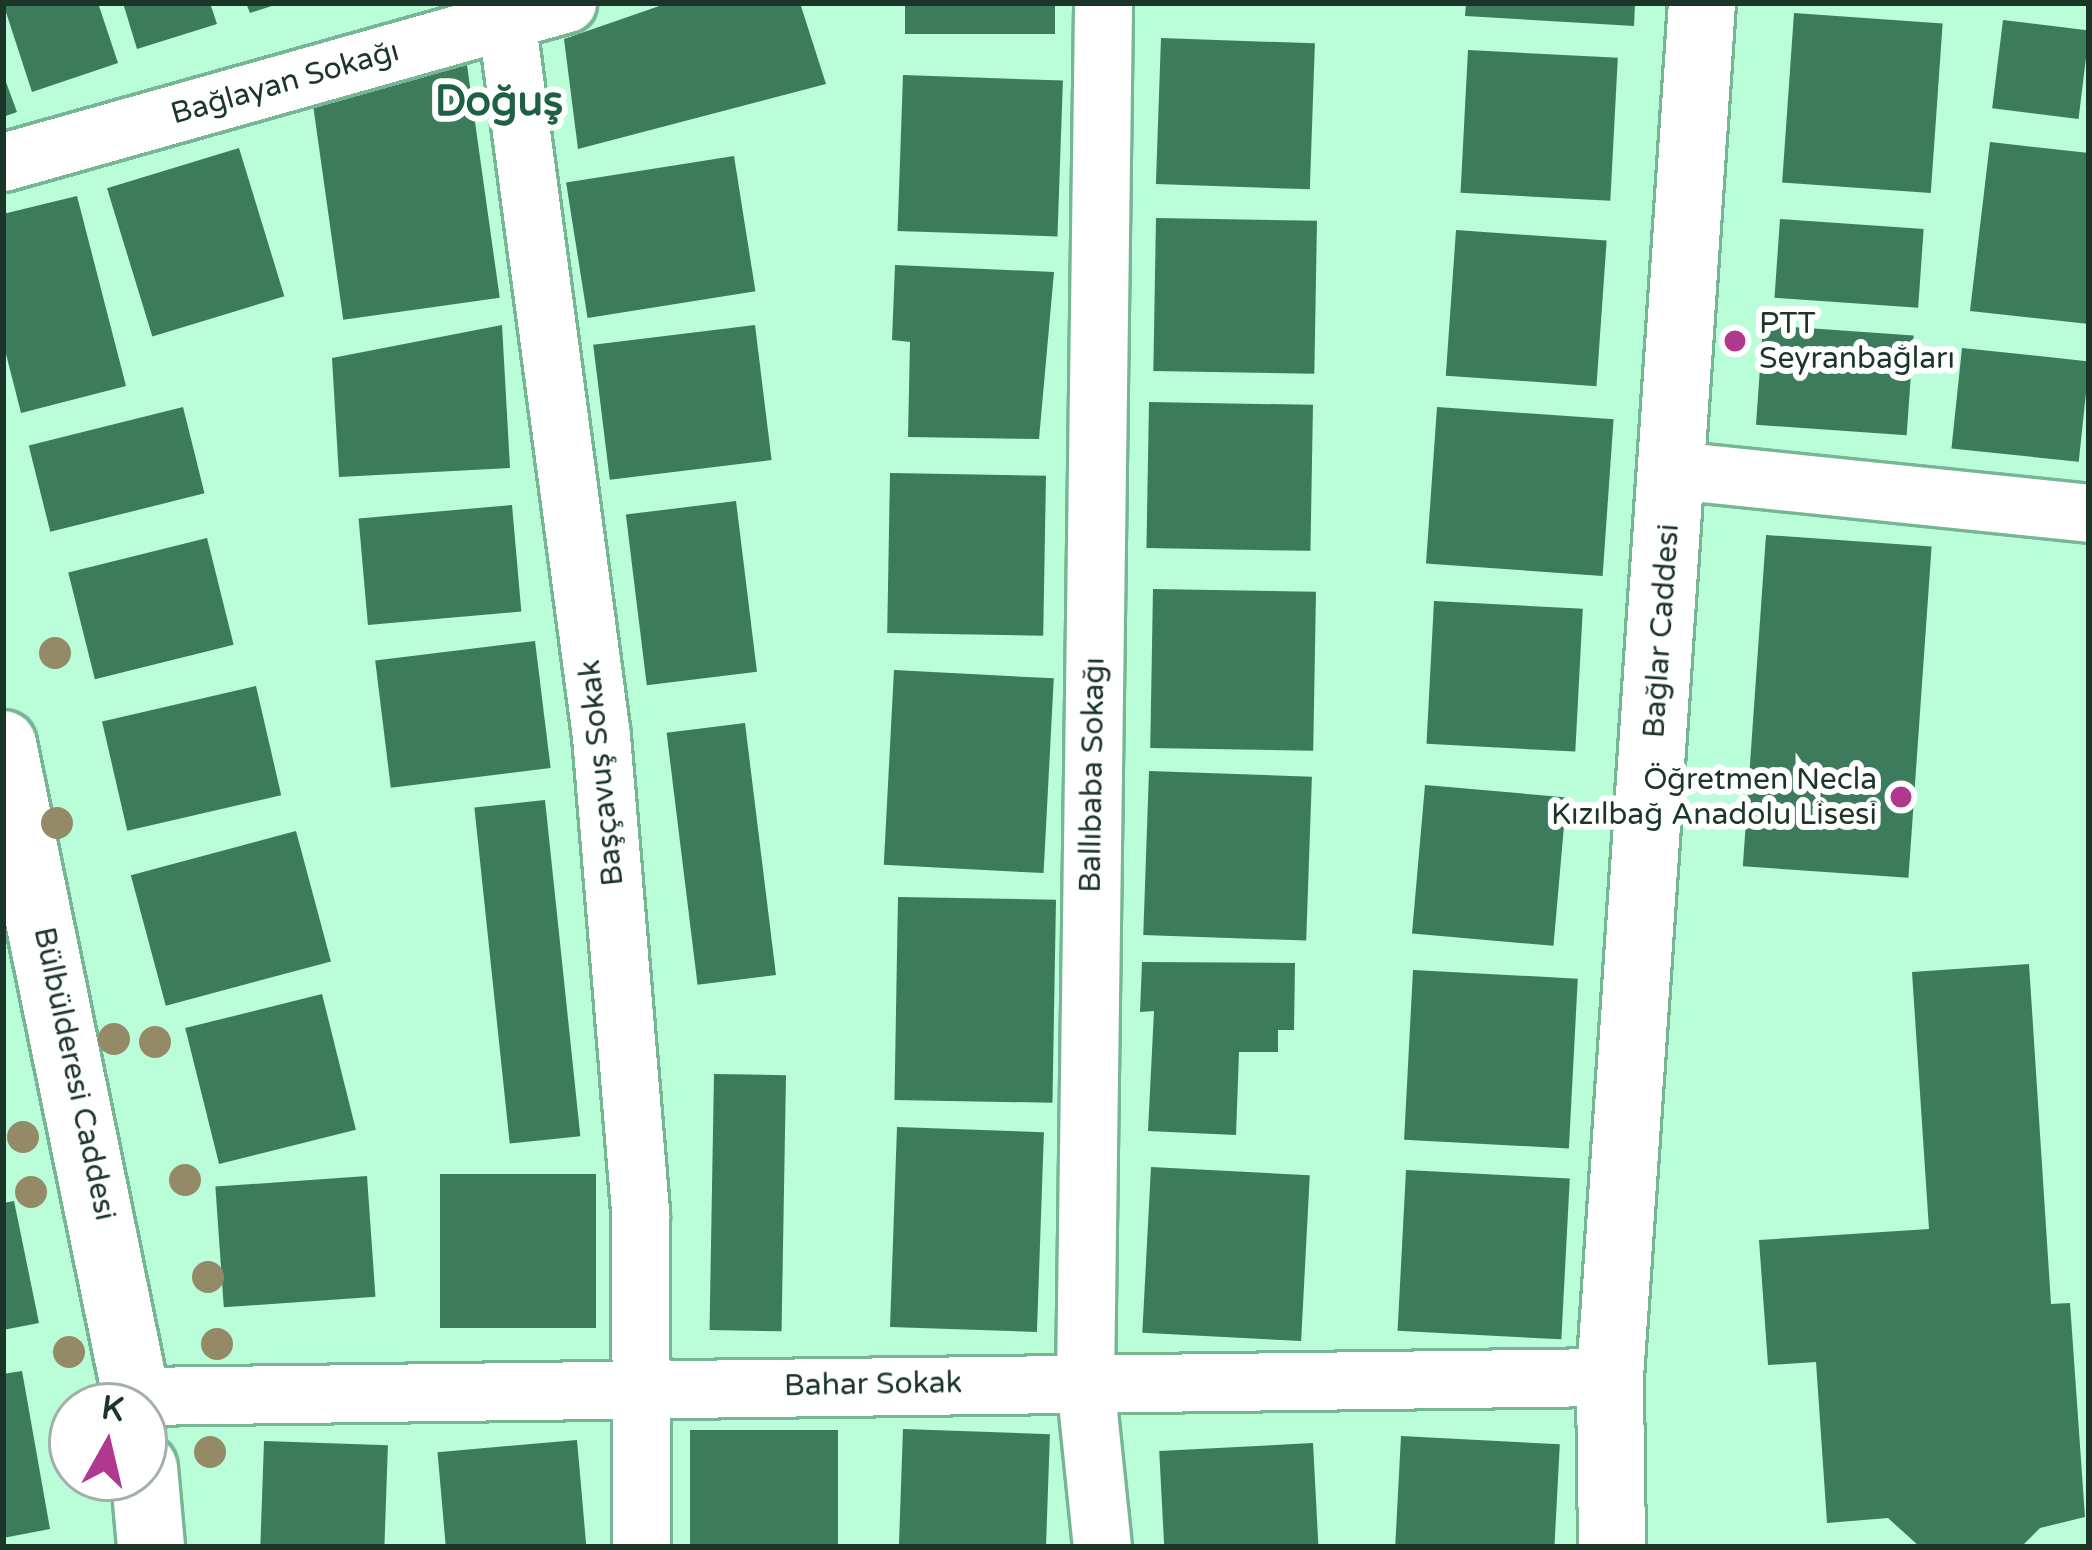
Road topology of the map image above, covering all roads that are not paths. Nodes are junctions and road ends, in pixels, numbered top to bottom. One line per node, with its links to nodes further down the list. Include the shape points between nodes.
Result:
1 (567, 3): 4 (street, Bağlayan Sokağı)
2 (1103, 3): 11 (street, Ballıbaba Sokağı)
3 (1702, 3): 6 (main road, Bağlar Caddesi)
4 (507, 12): 5 (street, Bağlayan Sokağı); 12 (street, Başçavuş Sokak, via 601,736)
5 (3, 162)
6 (1674, 470): 7 (street); 9 (main road, Bağlar Caddesi)
7 (2089, 513)
8 (3, 744): 10 (main road, Bülbülderesi Caddesi)
9 (1610, 1377): 11 (street, Bahar Sokak); 18 (main road, Bağlar Caddesi)
10 (134, 1382)
11 (1085, 1382): 12 (street, Bahar Sokak); 17 (street, Ballıbaba Sokağı)
12 (643, 1389): 13 (street, Bahar Sokak); 16 (street, Başçavuş Sokak)
13 (168, 1400)
14 (147, 1502): 15 (main road)
15 (152, 1547)
16 (641, 1547)
17 (1102, 1547)
18 (1612, 1547)

